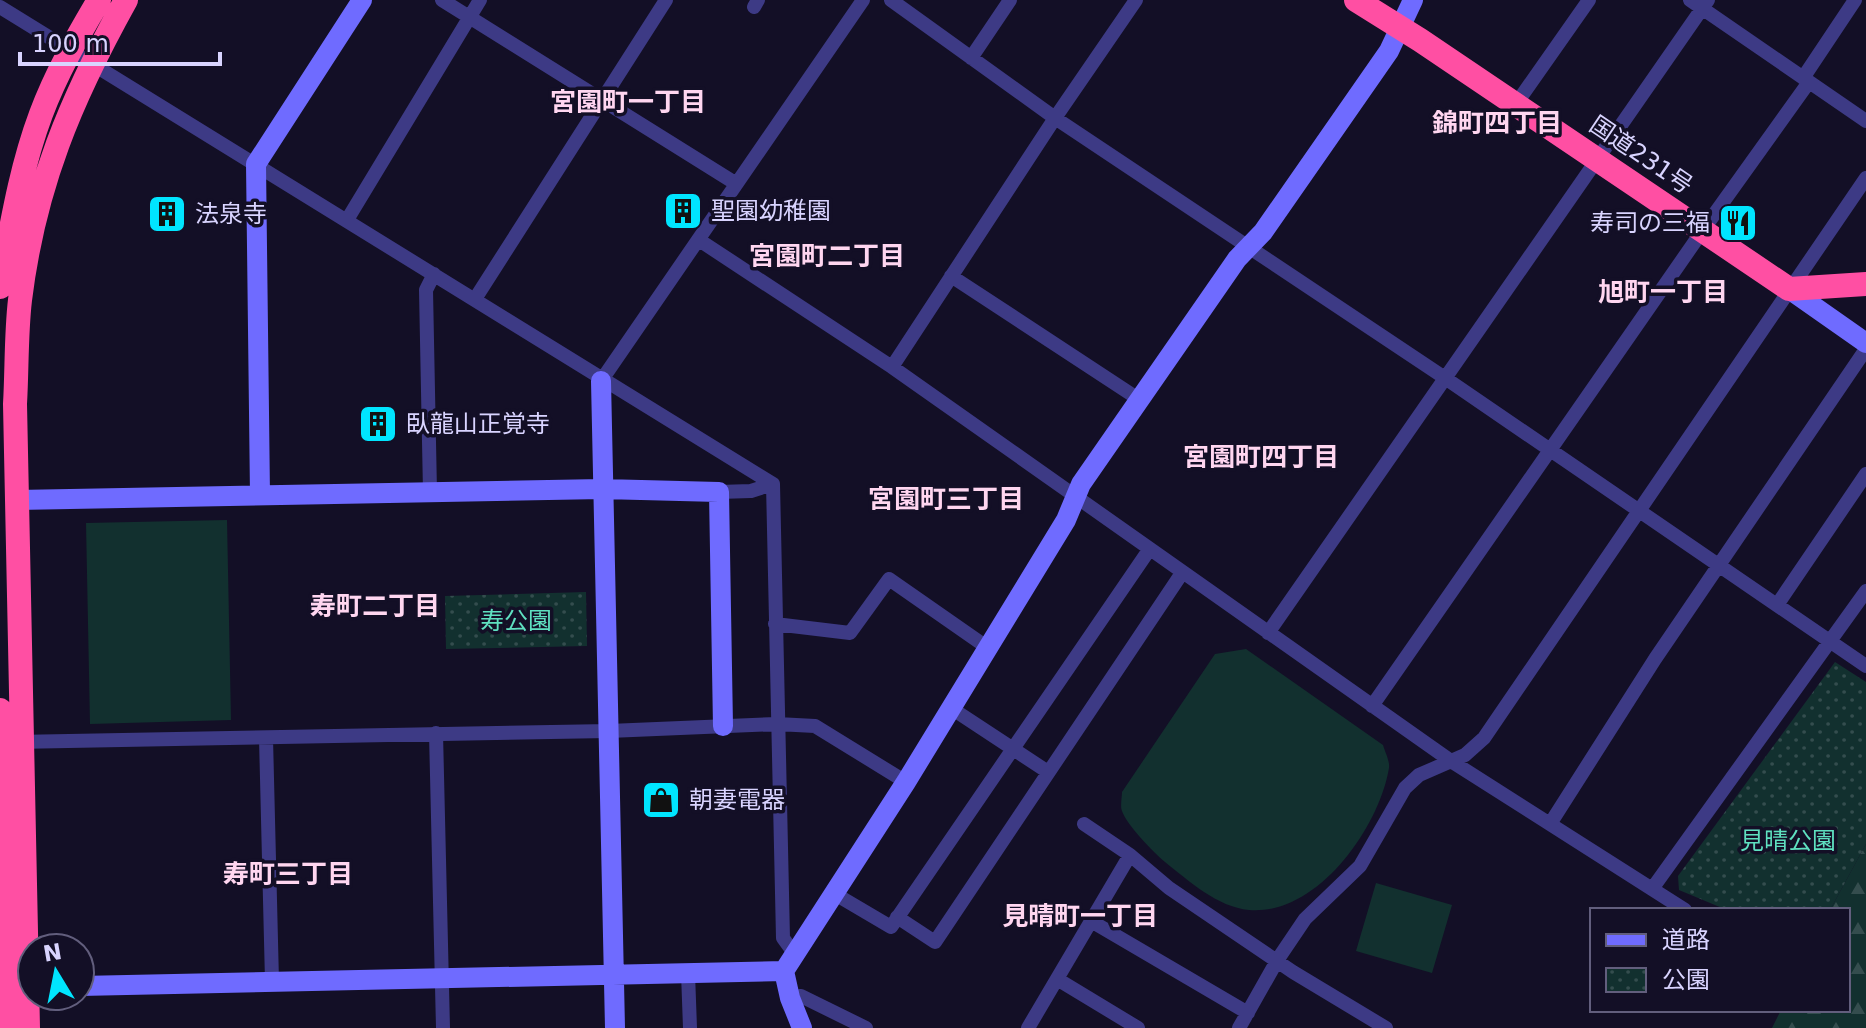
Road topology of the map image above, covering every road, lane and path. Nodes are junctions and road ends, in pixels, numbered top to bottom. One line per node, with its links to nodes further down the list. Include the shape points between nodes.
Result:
1 (99, 0): 19 (highway)
2 (126, 0): 21 (highway)
3 (362, 0): 28 (street)
4 (442, 0): 17 (street)
5 (480, 0): 17 (street)
6 (666, 0): 23 (street)
7 (863, 0): 30 (street)
8 (891, 0): 20 (street)
9 (1010, 0): 20 (street)
10 (1136, 0): 25 (street)
11 (1356, 0): 18 (highway, 国道231号)
12 (1413, 0): 18 (street)
13 (1589, 0): 24 (street)
14 (1855, 0): 22 (street)
15 (1700, 3): 22 (street); 27 (street)
16 (0, 7): 19 (street)
17 (469, 17): 23 (street); 31 (street)
18 (1402, 28): 24 (highway, 国道231号); 34 (street)
19 (70, 50): 21 (street); 38 (highway, via 41,114 20,184)
20 (971, 58): 25 (street)
21 (91, 63): 28 (street); 54 (highway, via 41,187 29,246 20,301)
22 (1806, 80): 26 (street); 32 (street)
23 (603, 101): 30 (street); 40 (street)
24 (1516, 104): 27 (highway, 国道231号)
25 (1055, 118): 34 (street); 36 (street)
26 (1866, 121)
27 (1597, 159): 32 (highway, 国道231号); 43 (street)
28 (256, 164): 31 (street); 52 (street)
29 (1866, 178): 39 (street)
30 (735, 183): 33 (street)
31 (347, 220): 35 (street)
32 (1703, 230): 39 (highway, 国道231号); 46 (street)
33 (699, 240): 42 (street); 44 (street)
34 (1250, 246): 43 (street); 45 (street)
35 (434, 274): 40 (street); 50 (street, via 426,290)
36 (951, 276): 42 (street); 45 (street)
37 (1866, 284): 39 (highway)
38 (0, 287)
39 (1789, 289): 41 (street); 55 (street)
40 (475, 299): 44 (street)
41 (1866, 346): 57 (street)
42 (892, 367): 53 (street)
43 (1445, 378): 46 (street); 62 (street)
44 (601, 381): 48 (street); 49 (street)
45 (1140, 400): 53 (street)
46 (1552, 450): 55 (street); 66 (street)
47 (1866, 474): 60 (street)
48 (773, 484): 51 (street); 61 (street)
49 (602, 489): 50 (street); 51 (street); 71 (street)
50 (430, 492): 52 (street)
51 (719, 492): 70 (street)
52 (260, 495): 54 (street)
53 (1075, 499): 56 (street); 64 (street)
54 (8, 500): 74 (highway)
55 (1638, 509): 57 (street); 76 (street, via 1484,738)
56 (1149, 550): 58 (street); 75 (street)
57 (1718, 564): 60 (street); 80 (street)
58 (1182, 573): 62 (street); 77 (street)
59 (1866, 591): 63 (street)
60 (1777, 605): 63 (street)
61 (775, 624): 64 (street, via 850,633 889,579); 69 (street)
62 (1268, 633): 66 (street)
63 (1831, 642): 65 (street); 82 (street)
64 (988, 648): 67 (street)
65 (1866, 666)
66 (1372, 706): 76 (street)
67 (951, 708): 75 (street); 78 (street)
68 (0, 710): 74 (highway)
69 (777, 724): 70 (street); 78 (street, via 815,726); 88 (street, via 783,938)
70 (723, 726): 71 (street)
71 (609, 731): 72 (street); 90 (street)
72 (436, 733): 73 (street); 91 (street)
73 (266, 738): 74 (street); 93 (street)
74 (7, 742): 94 (highway)
75 (1014, 749): 77 (street); 85 (street)
76 (1451, 761): 80 (street); 87 (street, via 1419,775 1405,788 1360,866 1305,919)
77 (1048, 772): 85 (street, via 935,942)
78 (906, 782): 83 (street)
79 (1084, 824): 81 (street)
80 (1550, 824): 82 (street)
81 (1130, 855): 86 (street); 87 (street, via 1169,888)
82 (1652, 889): 84 (street)
83 (835, 894): 85 (street, via 891,927); 88 (street)
84 (1682, 908)
85 (897, 917)
86 (1091, 921): 92 (street); 97 (street)
87 (1278, 959): 97 (street); 107 (street)
88 (790, 964): 89 (street); 96 (street)
89 (688, 973): 90 (street); 101 (street)
90 (613, 975): 91 (street); 100 (street)
91 (442, 977): 93 (street); 99 (street)
92 (1057, 979): 104 (street); 105 (street)
93 (272, 981): 95 (street)
94 (16, 983): 98 (highway)
95 (96, 986)
96 (790, 998): 102 (street); 103 (street, via 801,996)
97 (1248, 1013): 106 (street)
98 (6, 1028)
99 (443, 1028)
100 (615, 1028)
101 (690, 1028)
102 (802, 1028)
103 (866, 1028)
104 (1028, 1028)
105 (1138, 1028)
106 (1239, 1028)
107 (1386, 1028)

